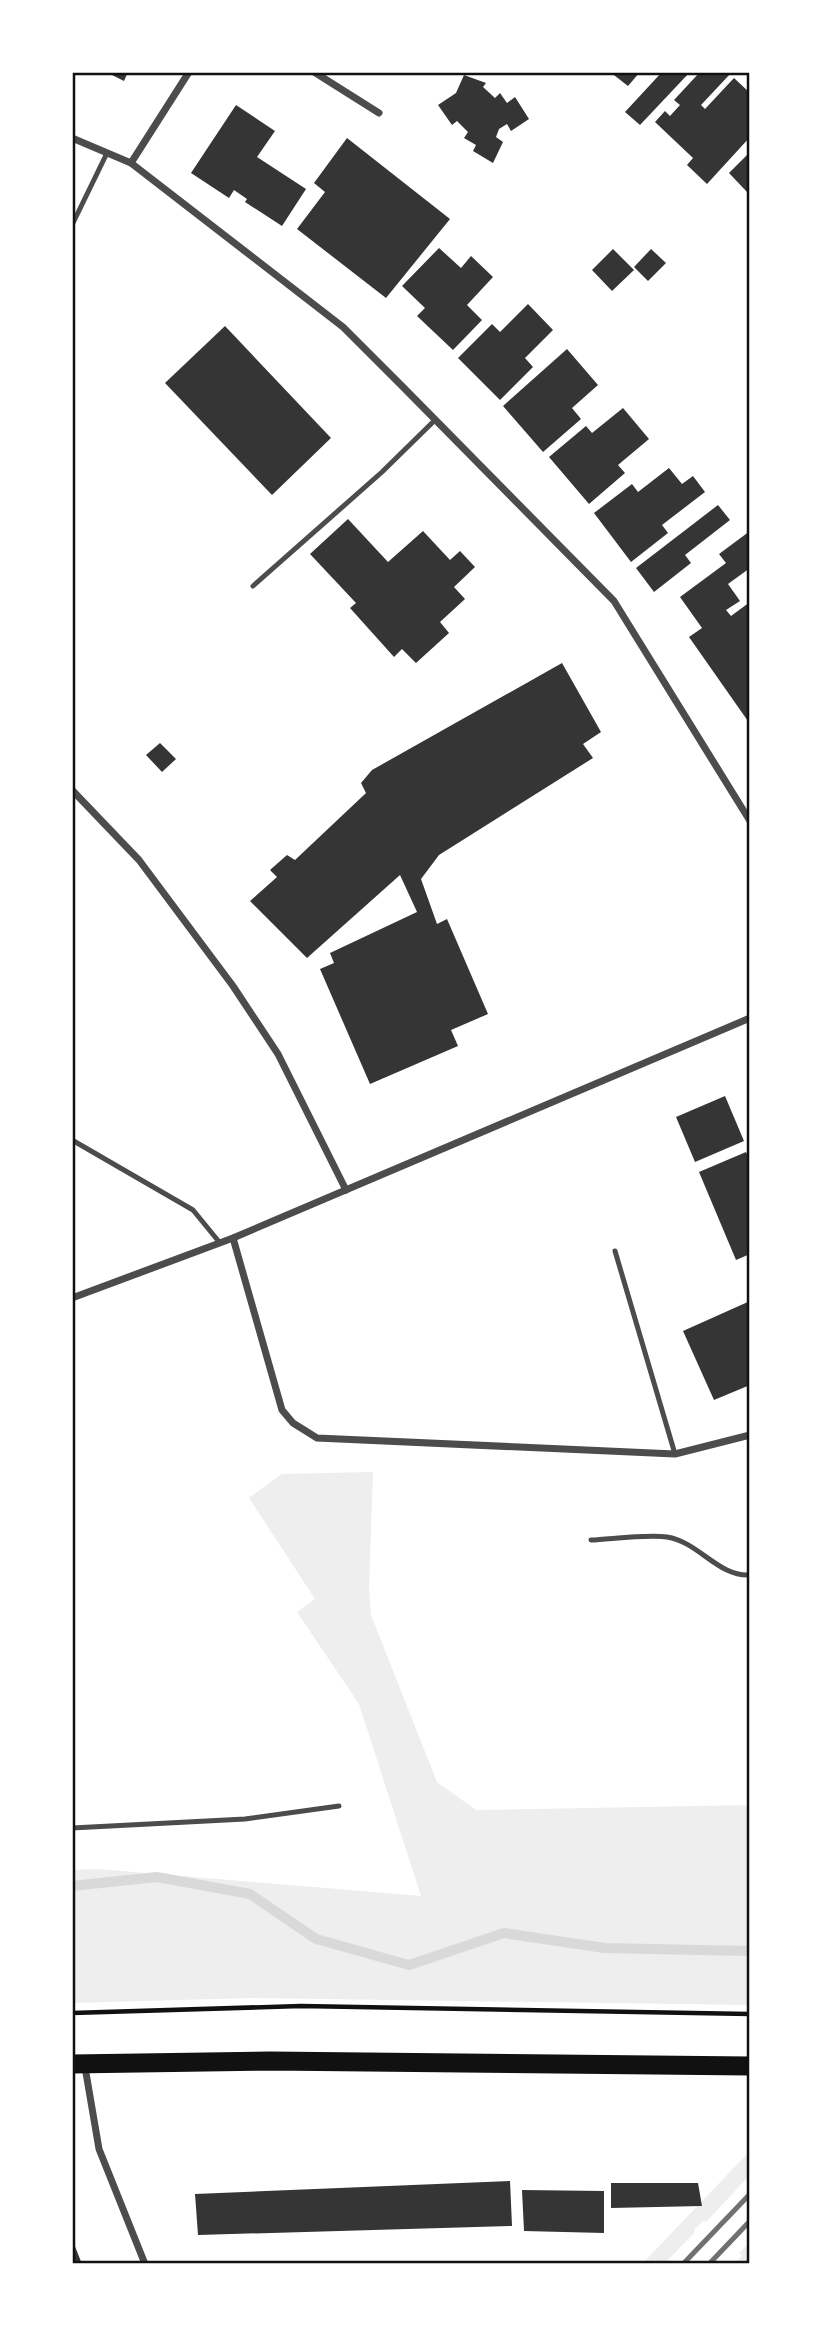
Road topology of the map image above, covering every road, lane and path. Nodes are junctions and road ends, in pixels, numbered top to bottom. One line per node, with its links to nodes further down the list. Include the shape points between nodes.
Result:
1 (189, 72): 6 (street)
2 (314, 72): 3 (street)
3 (379, 113)
4 (72, 138): 5 (street)
5 (107, 153): 6 (street); 7 (lane)
6 (131, 163): 8 (street, via 343,327)
7 (72, 225)
8 (435, 420): 9 (lane); 11 (street, via 614,601)
9 (253, 586)
10 (72, 790): 14 (street, via 139,860 233,986 278,1054)
11 (750, 821)
12 (750, 1018): 14 (street)
13 (72, 1140): 16 (lane, via 193,1210)
14 (346, 1189): 15 (street)
15 (233, 1238): 16 (street); 20 (street, via 282,1410 317,1438)
16 (220, 1243): 18 (street)
17 (615, 1251): 20 (lane)
18 (72, 1298)
19 (750, 1435): 20 (street)
20 (675, 1454)
21 (591, 1540): 22 (lane, via 667,1537 687,1544 726,1571)
22 (750, 1575)
23 (339, 1806): 24 (lane, via 245,1819)
24 (72, 1828)
25 (72, 2012): 26 (path, via 256,2007)
26 (750, 2014)
27 (78, 2063): 28 (highway); 29 (street, via 99,2150)
28 (750, 2066)
29 (145, 2264)

